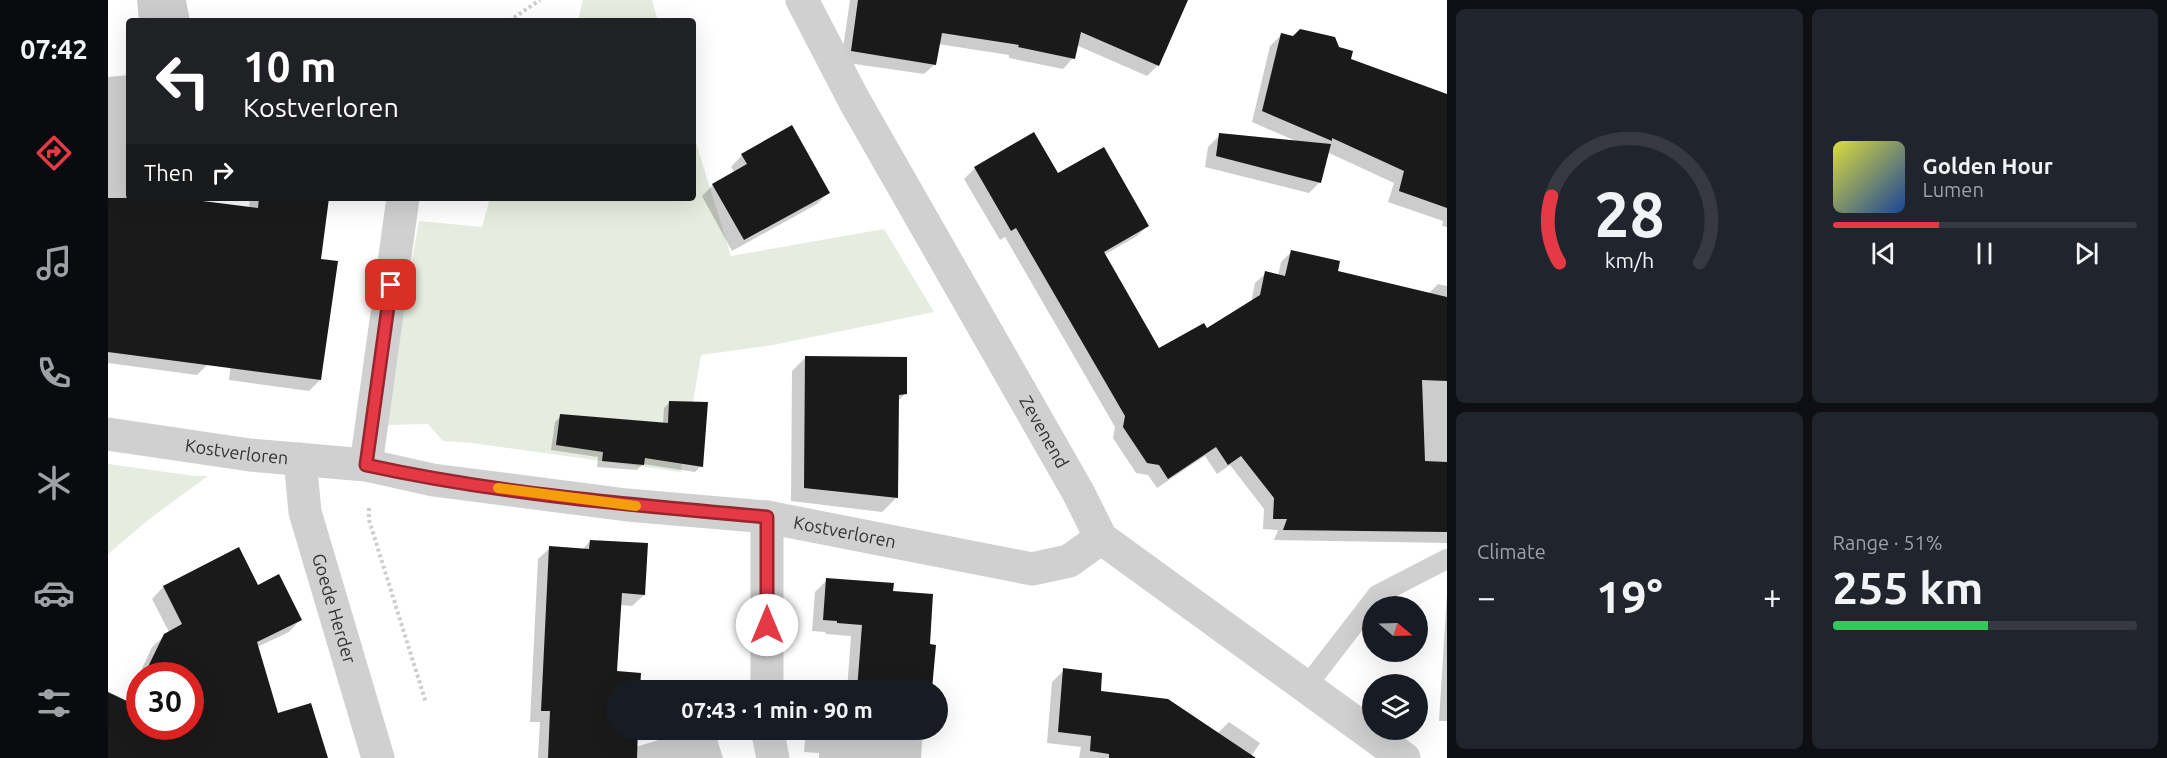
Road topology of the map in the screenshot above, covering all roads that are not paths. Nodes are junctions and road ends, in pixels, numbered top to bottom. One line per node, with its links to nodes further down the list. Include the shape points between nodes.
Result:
1 (802, 0): 7 (street, Zevenend, via 854,100)
2 (403, 201): 5 (street)
3 (108, 434): 4 (street, Kostverloren)
4 (300, 459): 5 (street, Kostverloren); 12 (street, Goede Herder, via 305,512)
5 (366, 465): 6 (street, Kostverloren, via 433,480 627,505)
6 (767, 517): 7 (street, Kostverloren, via 1032,569 1069,561); 9 (street)
7 (1101, 538): 10 (street, Zevenend)
8 (1447, 559): 10 (lane, via 1377,595)
9 (767, 680)
10 (1306, 687): 14 (street, Zevenend)
11 (769, 740): 13 (street)
12 (378, 758)
13 (773, 758)
14 (1404, 758)

